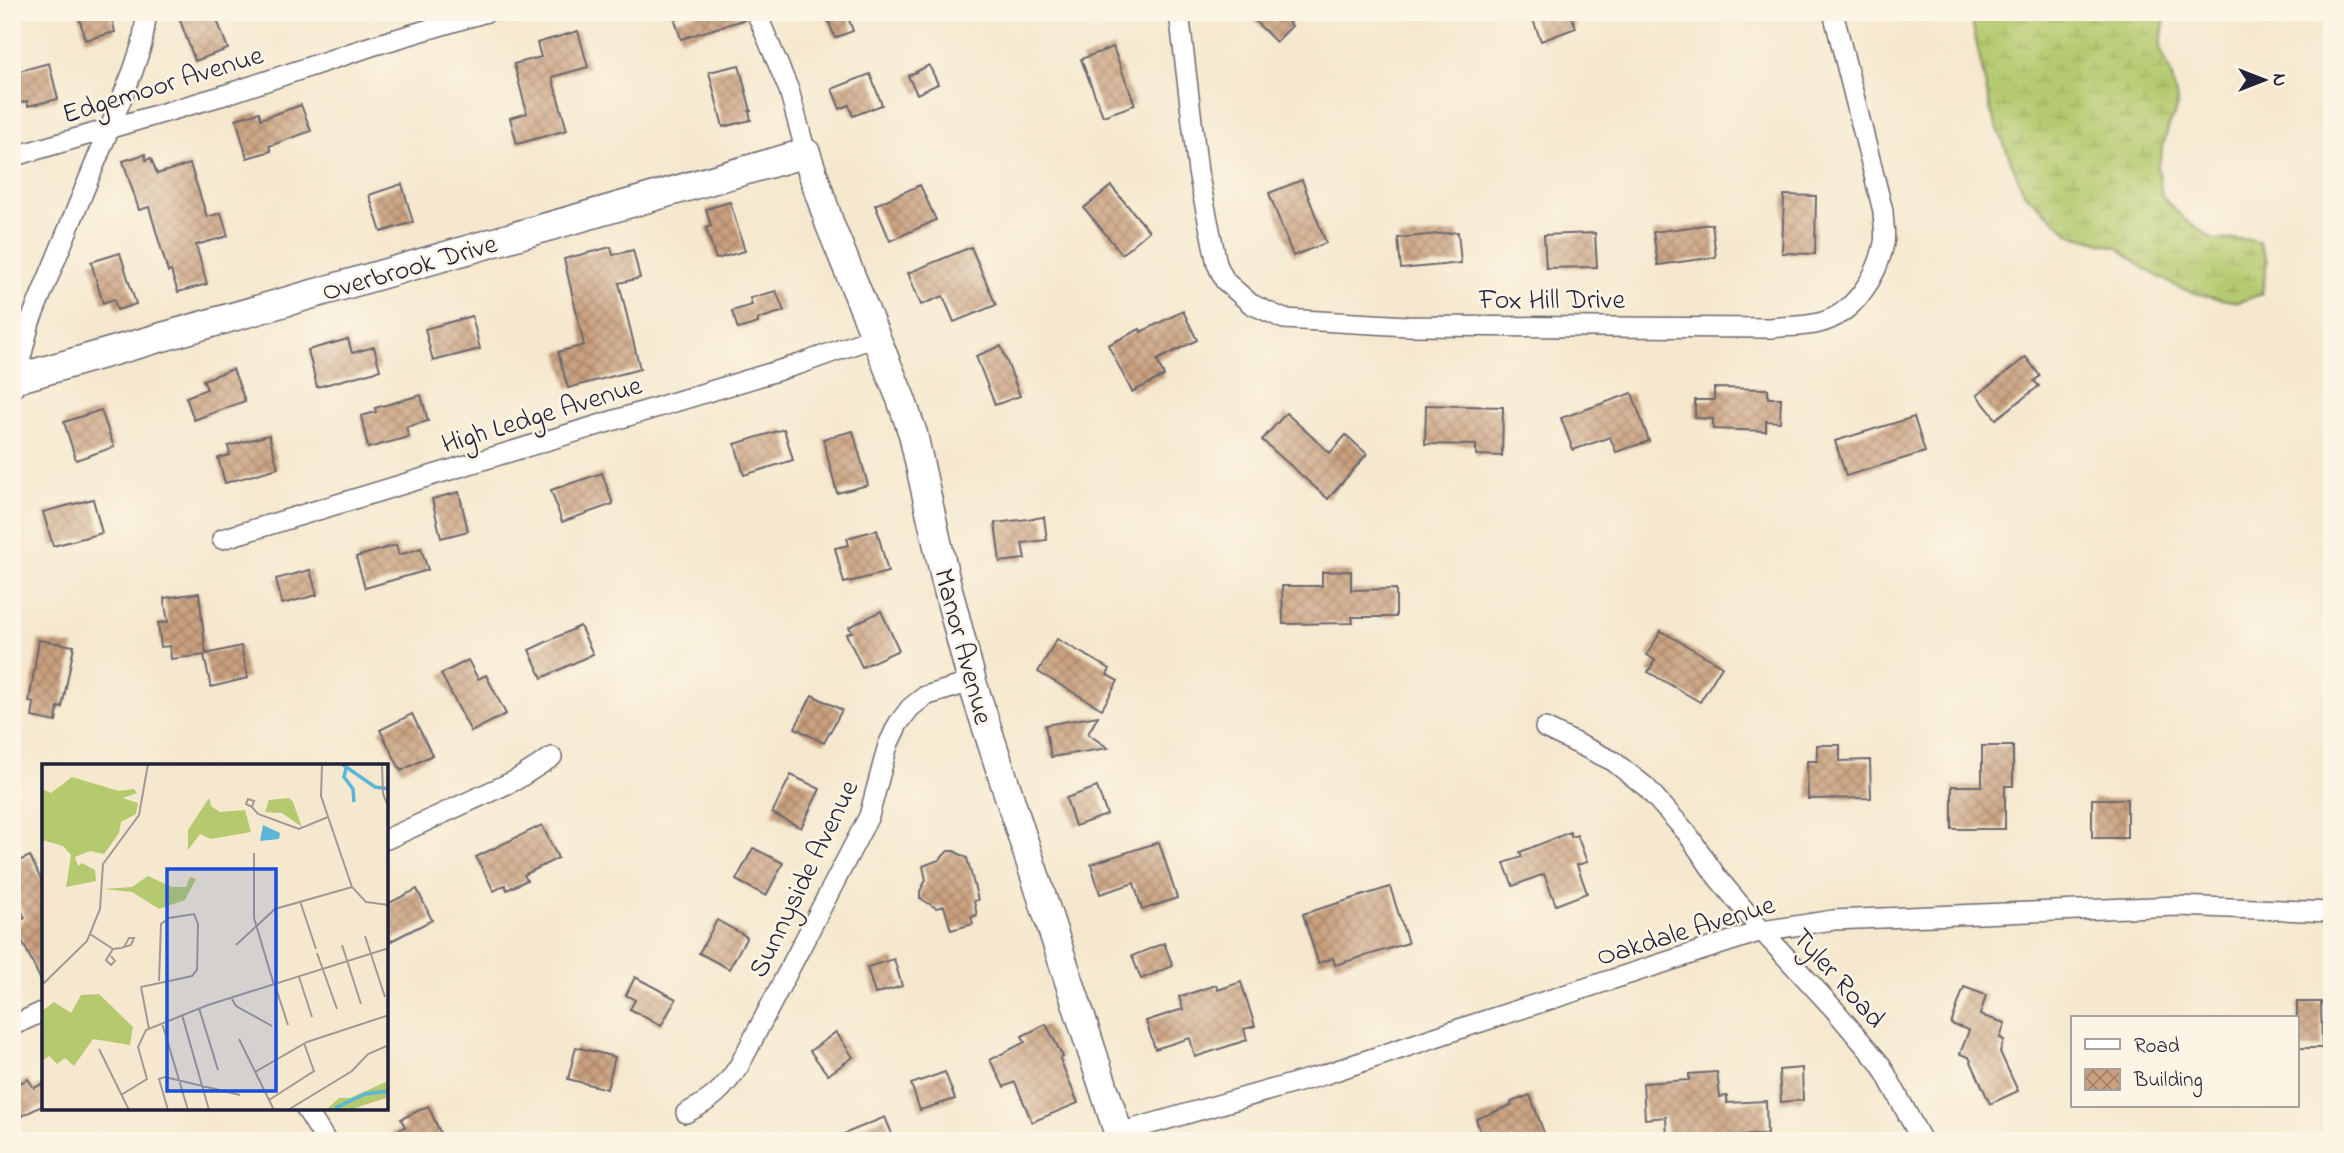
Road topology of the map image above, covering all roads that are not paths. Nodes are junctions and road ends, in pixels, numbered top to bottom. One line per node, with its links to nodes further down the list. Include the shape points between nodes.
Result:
1 (147, 12): 6 (street, via 142,44)
2 (488, 12): 6 (street, Edgemoor Avenue)
3 (755, 12): 7 (street, via 789,90)
4 (1179, 12): 5 (street, Fox Hill Drive, via 1198,172 1217,264 1224,281 1251,304 1284,319 1408,326 1771,328 1819,324 1840,315 1871,279 1884,243 1883,211)
5 (1833, 12)
6 (109, 129): 8 (street, Edgemoor Avenue); 10 (street, via 30,322)
7 (806, 153): 9 (street, Manor Avenue); 10 (street, Overbrook Drive)
8 (12, 157)
9 (875, 337): 11 (street, High Ledge Avenue, via 800,364); 12 (street, Manor Avenue, via 913,434)
10 (13, 384)
11 (222, 540)
12 (972, 682): 21 (street, Sunnyside Avenue, via 925,696 898,724 869,816 739,1066 725,1087); 22 (street, Manor Avenue)
13 (1545, 729): 17 (street, Tyler Road, via 1613,761 1646,787)
14 (552, 757): 15 (street, via 516,780)
15 (388, 839)
16 (2332, 912): 17 (street, Oakdale Avenue, via 2164,907 1833,920)
17 (1762, 931): 22 (street, Oakdale Avenue); 24 (street, Tyler Road, via 1881,1065)
18 (42, 1012): 19 (street)
19 (12, 1026)
20 (307, 1111): 23 (street)
21 (686, 1113)
22 (1120, 1137)
23 (326, 1141)
24 (1922, 1141)

